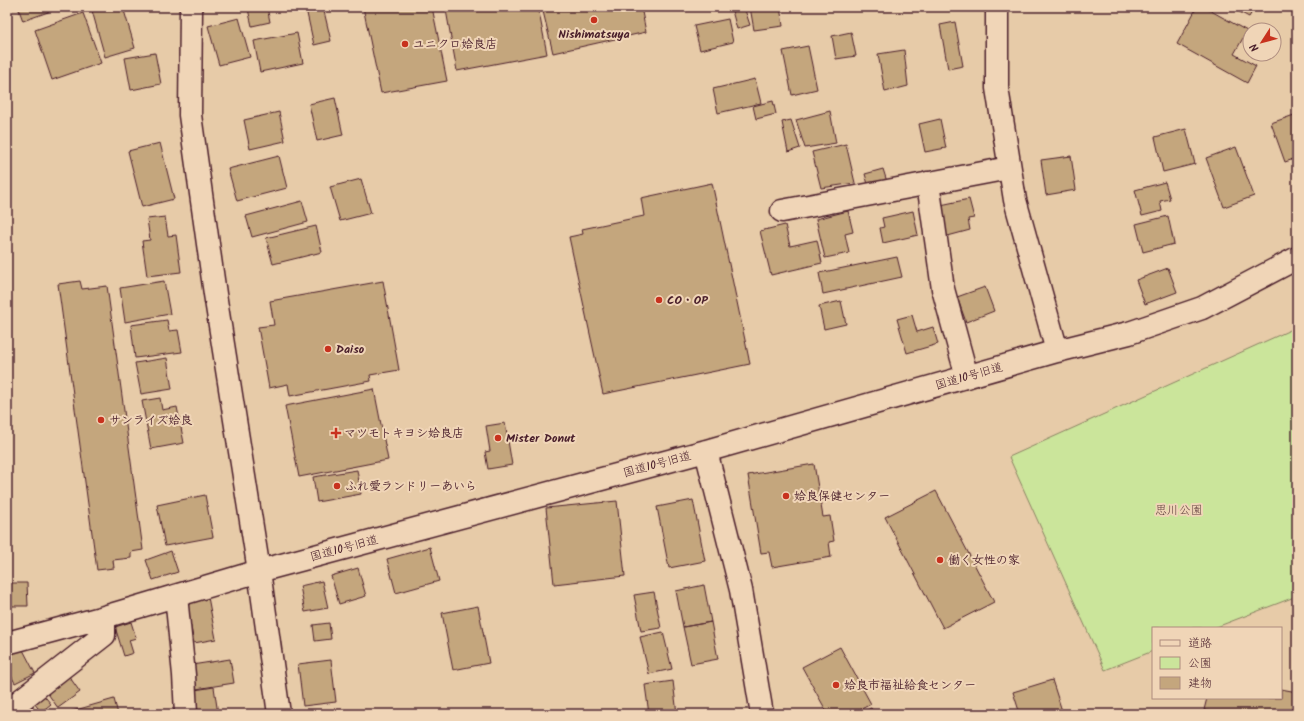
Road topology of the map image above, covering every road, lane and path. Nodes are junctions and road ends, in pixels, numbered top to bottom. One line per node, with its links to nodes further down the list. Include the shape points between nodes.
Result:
1 (191, 7): 10 (street, via 190,116 216,302)
2 (997, 7): 3 (street, via 997,88)
3 (1009, 168): 4 (street); 7 (street, via 1015,200)
4 (928, 183): 5 (street); 8 (street, via 943,289)
5 (782, 211)
6 (1297, 258): 7 (street, 国道10号旧道, via 1202,308 1129,333)
7 (1057, 351): 8 (street, 国道10号旧道)
8 (967, 377): 9 (street, 国道10号旧道)
9 (706, 451): 10 (street, 国道10号旧道); 17 (street, via 741,590)
10 (259, 571): 11 (street, 国道10号旧道); 16 (street)
11 (176, 596): 12 (street, 国道10号旧道); 15 (street)
12 (104, 617): 13 (street, 国道10号旧道); 14 (street, via 104,635)
13 (7, 642)
14 (7, 711)
15 (186, 714)
16 (279, 714)
17 (762, 714)

